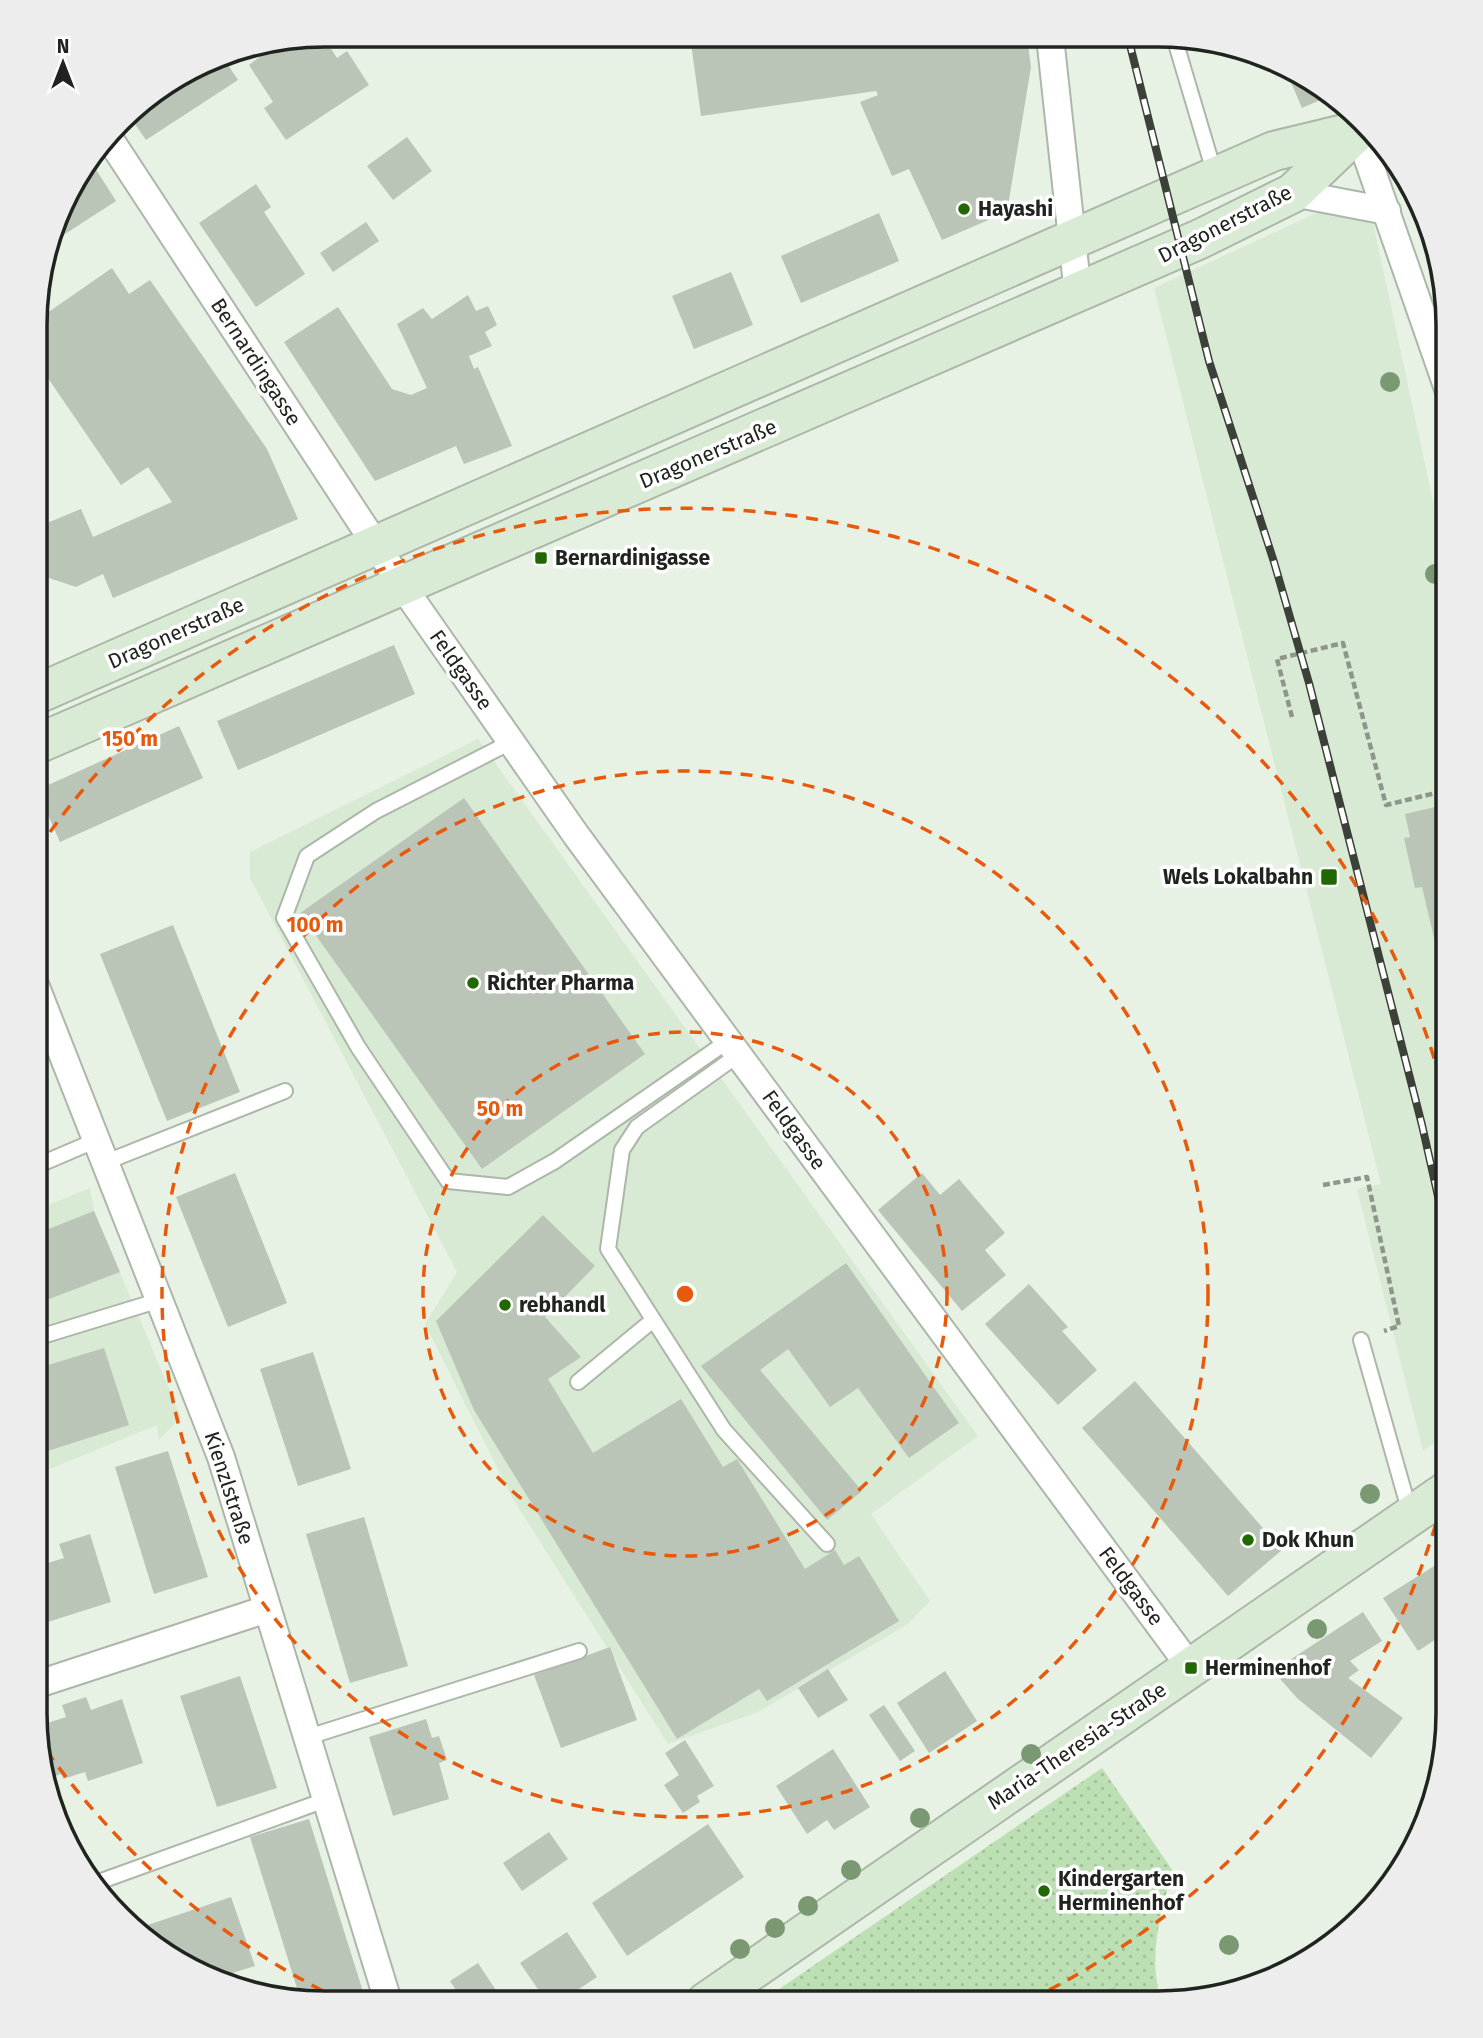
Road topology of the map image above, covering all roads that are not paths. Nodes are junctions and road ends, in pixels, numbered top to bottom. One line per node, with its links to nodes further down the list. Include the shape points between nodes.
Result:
1 (1051, 47): 10 (street)
2 (1177, 48): 7 (lane)
3 (1356, 131): 7 (main road, Dragonerstraße, via 1274,151)
4 (1357, 132): 8 (main road, Dragonerstraße)
5 (1362, 138): 9 (street)
6 (114, 145): 13 (street, Bernardingasse)
7 (1215, 176): 10 (main road, Dragonerstraße)
8 (1293, 193): 9 (street); 11 (main road, Dragonerstraße)
9 (1387, 211): 12 (street)
10 (1071, 241): 11 (street); 13 (main road, Dragonerstraße)
11 (1078, 294): 14 (main road, Dragonerstraße)
12 (1436, 347)
13 (376, 546): 14 (street, Bernardingasse); 15 (main road, Dragonerstraße)
14 (403, 587): 16 (main road, Dragonerstraße); 17 (street, Feldgasse)
15 (47, 690)
16 (47, 740)
17 (511, 741): 19 (street, Feldgasse); 19 (lane, via 376,811 307,856 284,918 358,1046 447,1181 508,1187)
18 (47, 1014): 21 (street, Kienzlstraße)
19 (733, 1048): 24 (lane, via 637,1127 622,1150 608,1249); 33 (street, Feldgasse)
20 (285, 1091): 21 (lane)
21 (102, 1151): 22 (lane); 23 (street, Kienzlstraße)
22 (47, 1164)
23 (160, 1300): 25 (lane); 31 (street, Kienzlstraße, via 221,1457)
24 (653, 1320): 27 (lane); 30 (lane, via 724,1430)
25 (47, 1335)
26 (1361, 1340): 29 (lane)
27 (578, 1382)
28 (1436, 1499): 29 (main road, Maria-Theresia-Straße)
29 (1412, 1517): 33 (main road, Maria-Theresia-Straße)
30 (827, 1544)
31 (267, 1609): 34 (street); 35 (street, Kienzlstraße)
32 (579, 1651): 35 (lane)
33 (1191, 1668): 39 (main road, Maria-Theresia-Straße)
34 (47, 1681)
35 (309, 1737): 36 (street, Kienzlstraße)
36 (328, 1799): 37 (lane); 38 (street, Kienzlstraße)
37 (104, 1880)
38 (385, 1991)
39 (722, 1991)

